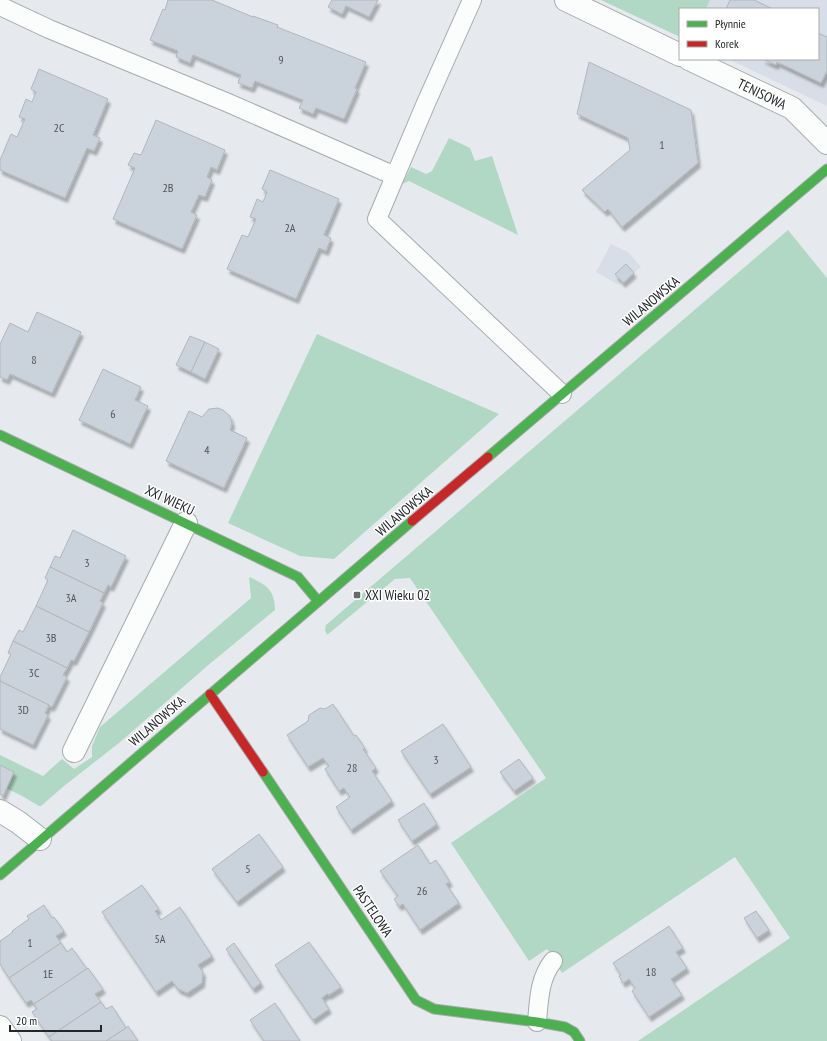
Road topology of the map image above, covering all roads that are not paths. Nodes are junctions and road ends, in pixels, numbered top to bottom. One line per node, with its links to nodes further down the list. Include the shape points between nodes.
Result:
1 (472, 0): 8 (lane)
2 (566, 0): 4 (street)
3 (0, 6): 8 (lane)
4 (679, 55)
5 (691, 60): 6 (street, TENISOWA, via 792,108)
6 (827, 143)
7 (827, 169): 9 (street, WILANOWSKA)
8 (395, 176): 9 (lane, via 377,219)
9 (562, 394): 12 (street, WILANOWSKA)
10 (0, 435): 11 (street, XXI WIEKU)
11 (186, 523): 12 (street, XXI WIEKU, via 298,577); 14 (street)
12 (318, 601): 13 (street, WILANOWSKA)
13 (210, 694): 16 (street, WILANOWSKA); 19 (street, PASTELOWA, via 416,1000 434,1009)
14 (74, 751)
15 (0, 811): 16 (street)
16 (40, 839): 17 (street, WILANOWSKA)
17 (0, 875)
18 (552, 961): 19 (lane, via 542,981)
19 (537, 1022): 22 (street, PASTELOWA, via 566,1027 574,1032)
20 (0, 1027): 21 (street)
21 (10, 1041)
22 (580, 1041)

